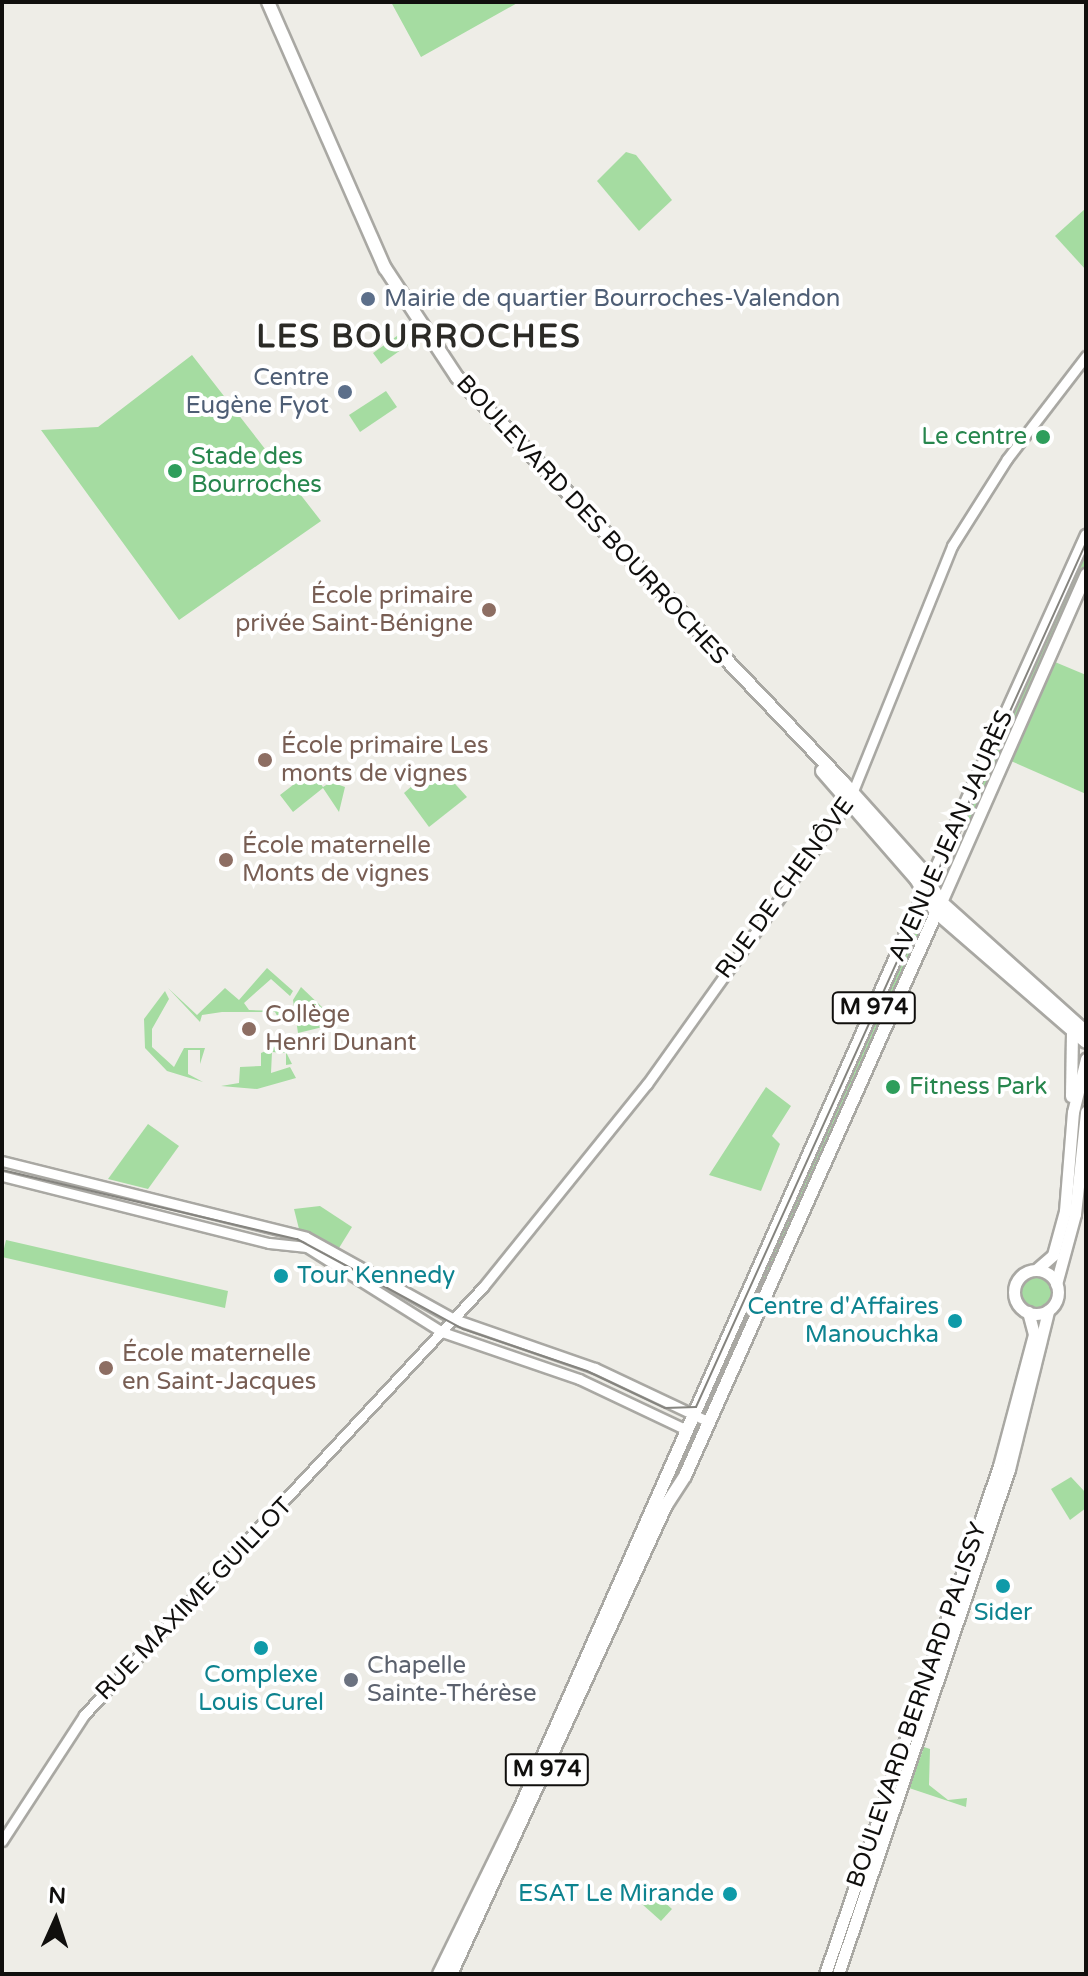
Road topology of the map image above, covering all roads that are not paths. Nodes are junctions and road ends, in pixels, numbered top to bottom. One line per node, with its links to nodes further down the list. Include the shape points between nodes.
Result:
1 (268, 2): 5 (main road, BOULEVARD DES BOURROCHES, via 383,263 427,339)
2 (1086, 356): 5 (street, RUE DE CHENÔVE, via 1007,459 952,546)
3 (1086, 535): 6 (main road, AVENUE JEAN JAURÈS / M 974)
4 (1086, 574): 7 (main road, AVENUE JEAN JAURÈS / M 974)
5 (851, 797): 6 (main road, BOULEVARD DES BOURROCHES); 21 (street, RUE DE CHENÔVE, via 603,1143)
6 (928, 886): 7 (main road, BOULEVARD DES BOURROCHES); 24 (main road, AVENUE JEAN JAURÈS / M 974)
7 (939, 907): 8 (main road); 10 (main road); 25 (main road, AVENUE JEAN JAURÈS / M 974)
8 (1069, 1017): 9 (main road); 11 (main road)
9 (1086, 1018)
10 (1072, 1031): 12 (main road); 14 (main road)
11 (1086, 1032)
12 (1086, 1042)
13 (1086, 1059): 14 (main road)
14 (1080, 1112): 17 (main road, via 1053,1255); 18 (main road, via 1075,1214)
15 (2, 1161): 21 (street, via 296,1233)
16 (2, 1176): 22 (street, via 269,1243 307,1247)
17 (1036, 1270): 18 (main road); 20 (main road, via 1015,1286 1018,1304)
18 (1056, 1284): 19 (main road, via 1058,1296)
19 (1048, 1311): 20 (main road); 27 (main road)
20 (1028, 1312): 27 (main road, via 1034,1334)
21 (454, 1319): 22 (street, RUE DE CHENÔVE); 24 (street, via 595,1368)
22 (442, 1332): 23 (street, RUE DE CHENÔVE); 26 (street, via 579,1379)
23 (405, 1372): 31 (street, RUE MAXIME GUILLOT, via 84,1715)
24 (693, 1415): 25 (street); 26 (main road, M 974)
25 (707, 1421): 28 (main road, M 974)
26 (685, 1435): 28 (main road, M 974)
27 (1011, 1442): 33 (main road, BOULEVARD BERNARD PALISSY); 34 (main road, BOULEVARD BERNARD PALISSY)
28 (654, 1522): 29 (main road, M 974); 30 (main road, M 974)
29 (613, 1601): 30 (main road); 32 (main road, M 974)
30 (612, 1626): 32 (main road, M 974)
31 (2, 1841)
32 (443, 1973)
33 (825, 1974)
34 (838, 1974)

